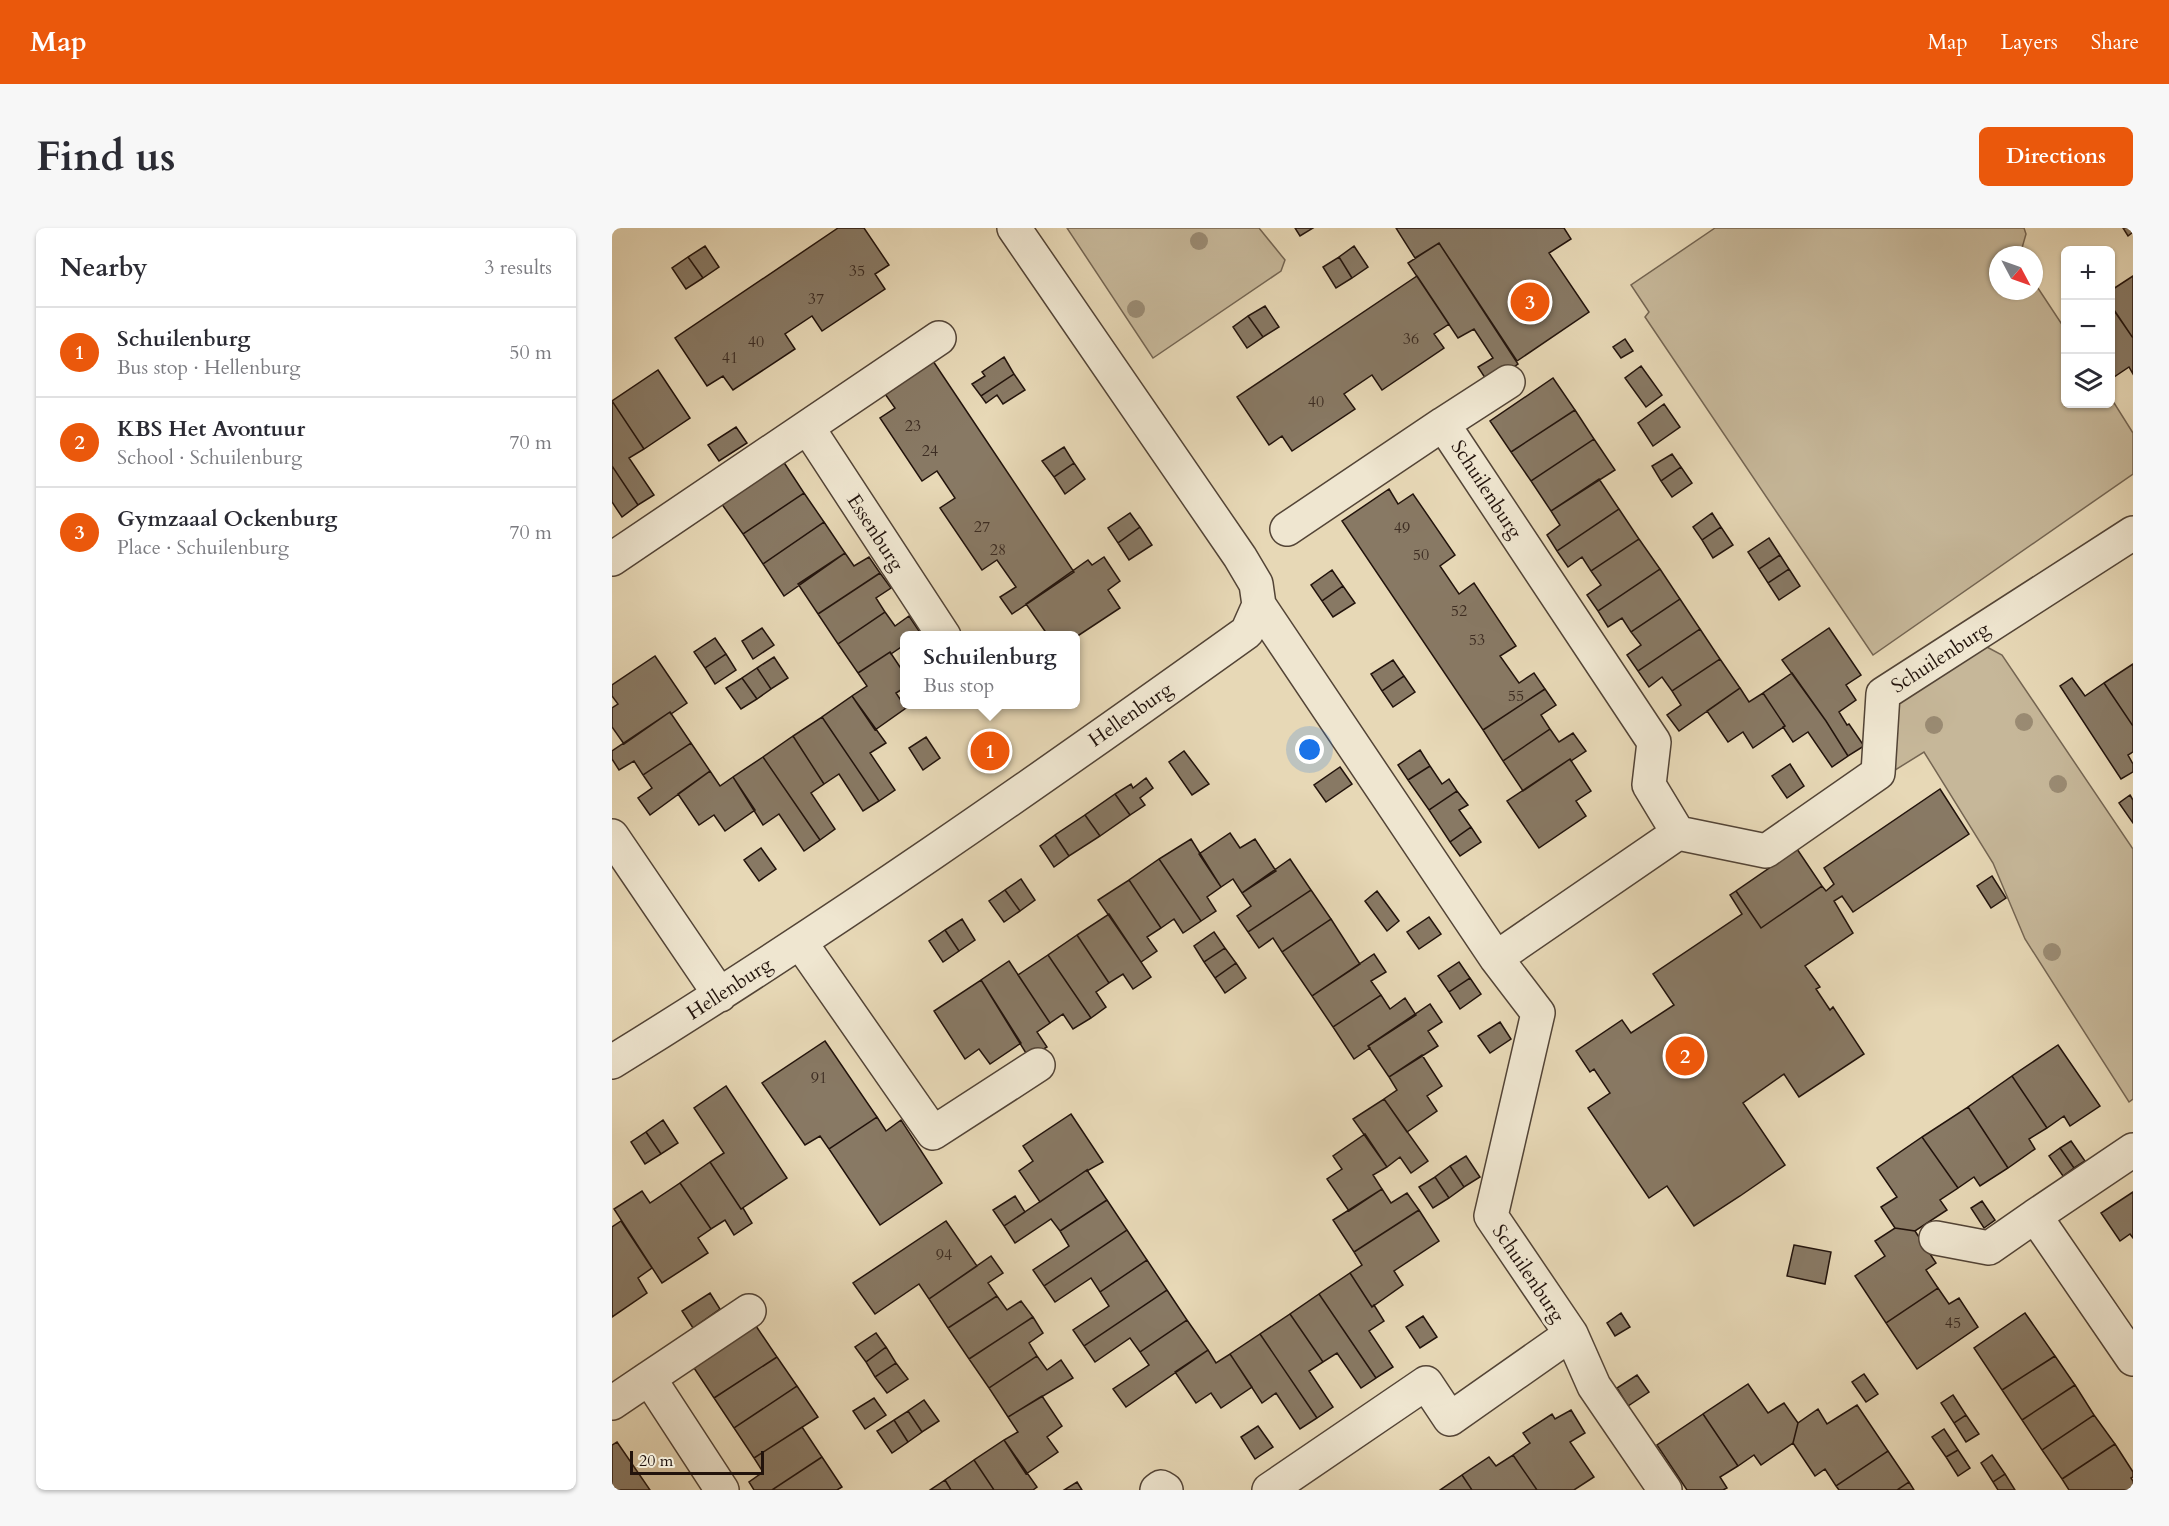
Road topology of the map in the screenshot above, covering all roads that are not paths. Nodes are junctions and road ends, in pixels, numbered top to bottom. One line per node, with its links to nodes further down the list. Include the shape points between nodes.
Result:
1 (1014, 228): 9 (street, via 1240,557 1256,584)
2 (939, 338): 5 (street)
3 (1508, 382): 4 (street, Schuilenburg)
4 (1443, 424): 6 (street, Schuilenburg); 11 (street, Schuilenburg, via 1654,742 1649,785)
5 (808, 428): 8 (street); 10 (street, Essenburg)
6 (1287, 529)
7 (2133, 533): 11 (street, Schuilenburg, via 1883,694 1878,773 1766,851)
8 (612, 559)
9 (1259, 605): 13 (street, Hellenburg, via 1247,632); 14 (street, Schuilenburg)
10 (941, 631)
11 (1678, 833): 14 (street)
12 (612, 836): 15 (street)
13 (800, 942): 15 (street, Hellenburg); 17 (street, via 933,1133)
14 (1496, 958): 22 (street, Schuilenburg, via 1538,1013 1491,1216)
15 (720, 995): 16 (street, Hellenburg)
16 (612, 1062)
17 (1038, 1065)
18 (2133, 1150): 19 (street)
19 (2035, 1216): 20 (street, via 1989,1248); 23 (street)
20 (1935, 1238)
21 (749, 1311): 24 (street)
22 (1570, 1334): 29 (street, Schuilenburg, via 1450,1419 1426,1383); 30 (street, via 1594,1386)
23 (2133, 1359)
24 (649, 1378): 25 (street); 26 (street)
25 (612, 1403)
26 (722, 1490)
27 (1157, 1490): 28 (street)
28 (1166, 1490)
29 (1269, 1490)
30 (1665, 1490)

